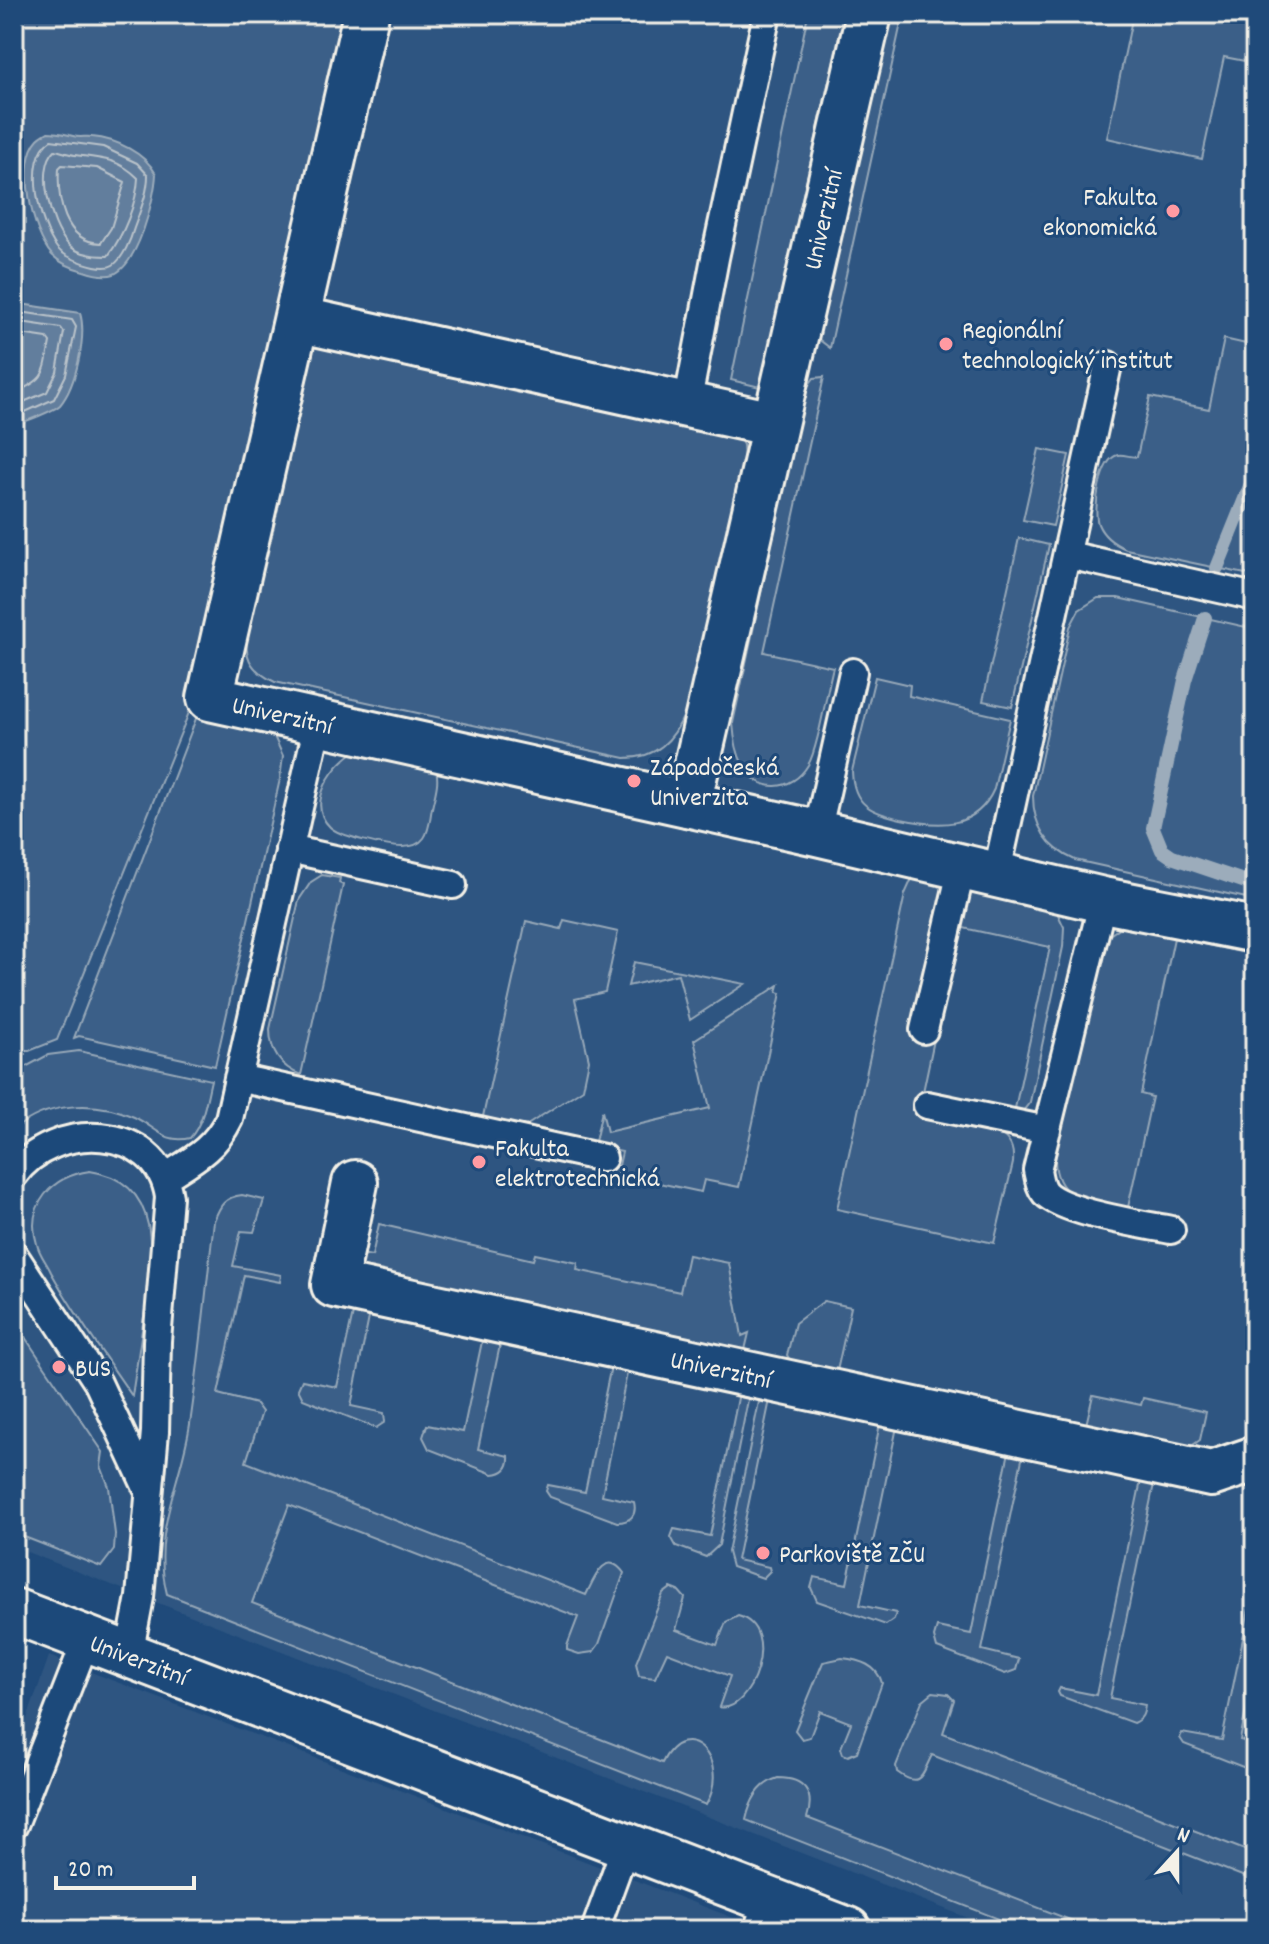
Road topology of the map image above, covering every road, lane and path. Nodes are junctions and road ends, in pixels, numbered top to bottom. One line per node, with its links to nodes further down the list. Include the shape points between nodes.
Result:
1 (366, 14): 4 (street, Univerzitní)
2 (767, 14): 6 (lane)
3 (869, 14): 7 (street, Univerzitní)
4 (297, 319): 6 (street); 11 (street, Univerzitní, via 210,698)
5 (1108, 365): 8 (lane)
6 (687, 405): 7 (street)
7 (773, 424): 12 (street, Univerzitní)
8 (1068, 555): 9 (lane); 15 (lane)
9 (1255, 597)
10 (853, 672): 13 (lane)
11 (318, 723): 12 (street, Univerzitní); 14 (lane)
12 (688, 804): 13 (street, Univerzitní)
13 (817, 833): 15 (street, Univerzitní)
14 (289, 849): 16 (lane); 20 (lane)
15 (979, 871): 17 (street, Univerzitní); 19 (lane)
16 (453, 885)
17 (1103, 900): 18 (street, Univerzitní); 22 (lane)
18 (1255, 930)
19 (924, 1030)
20 (238, 1078): 23 (lane); 25 (lane, via 220,1137)
21 (927, 1105): 22 (lane)
22 (1047, 1130): 27 (lane, via 1037,1170 1048,1196 1066,1207)
23 (603, 1158)
24 (14, 1175): 25 (lane, via 47,1146 90,1136 137,1150)
25 (164, 1178): 32 (lane, via 169,1197)
26 (355, 1183): 30 (street, Univerzitní, via 334,1285)
27 (1171, 1230)
28 (14, 1255): 32 (lane, via 98,1383)
29 (1255, 1459): 30 (street)
30 (1211, 1474): 31 (street, Univerzitní)
31 (1255, 1485)
32 (148, 1492): 35 (lane, via 140,1597)
33 (14, 1611): 34 (street, Univerzitní)
34 (87, 1638): 35 (street, Univerzitní); 36 (lane)
35 (129, 1655): 37 (street, Univerzitní)
36 (14, 1825)
37 (626, 1845): 38 (street, Univerzitní); 39 (lane)
38 (763, 1915): 40 (street, Univerzitní)
39 (595, 1930)
40 (848, 1930)

